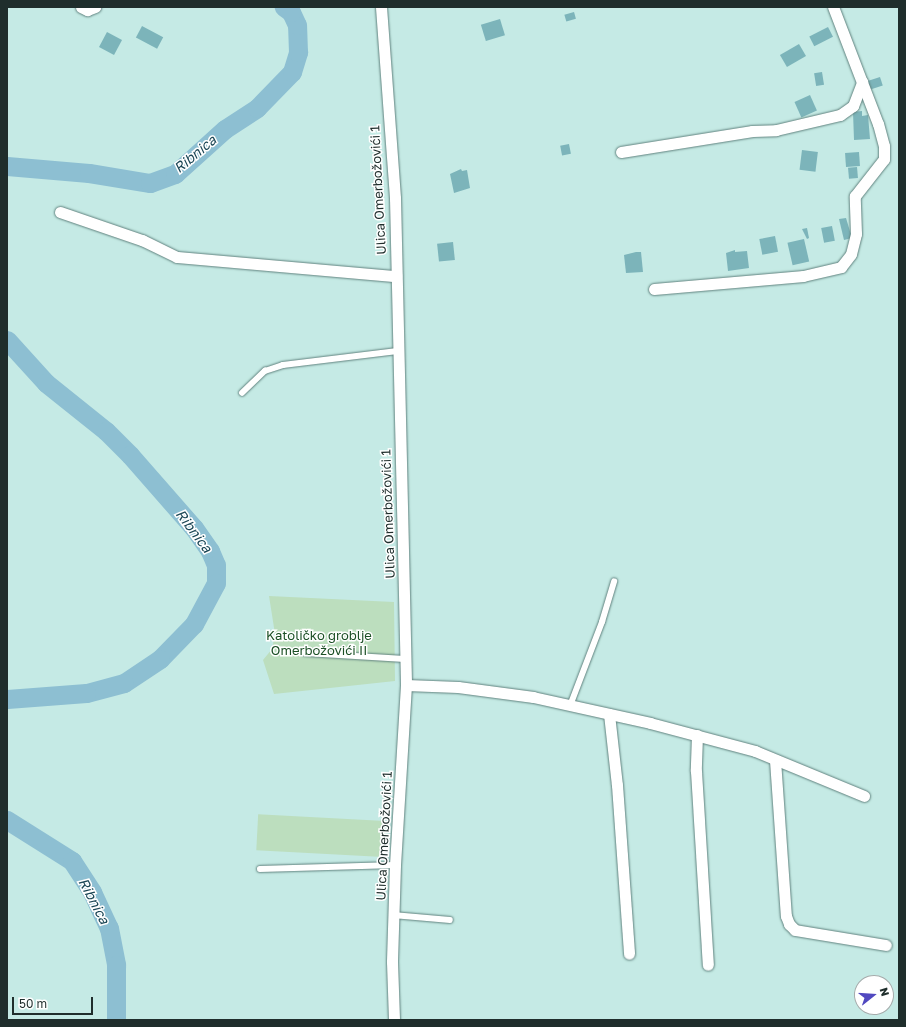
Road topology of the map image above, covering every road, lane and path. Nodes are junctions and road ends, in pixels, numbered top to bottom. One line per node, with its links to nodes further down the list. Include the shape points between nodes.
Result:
1 (81, 7): 2 (street, via 87,10)
2 (95, 7)
3 (381, 7): 8 (street, Ulica Omerbožovići 1, via 395,198)
4 (833, 7): 5 (street)
5 (862, 82): 6 (street, via 853,106 840,115 776,130 752,131); 9 (street, via 878,124 884,146 884,159 855,196 856,234 851,254 841,267 803,276)
6 (621, 152)
7 (60, 212): 8 (street, via 142,240 177,257)
8 (396, 276): 10 (street, Ulica Omerbožovići 1)
9 (654, 289)
10 (397, 351): 11 (lane, via 283,366 265,371); 14 (street, Ulica Omerbožovići 1, via 404,503)
11 (242, 393)
12 (614, 582): 16 (lane, via 602,622)
13 (305, 653): 14 (lane)
14 (406, 658): 15 (street, Ulica Omerbožovići 1)
15 (406, 685): 16 (street, via 458,687); 21 (street, Ulica Omerbožovići 1)
16 (570, 706): 17 (street)
17 (609, 714): 18 (street); 26 (street, via 617,785)
18 (697, 735): 19 (street); 27 (street, via 697,800)
19 (775, 760): 20 (street); 25 (street, via 786,916 789,924 795,930)
20 (864, 796)
21 (395, 865): 22 (lane); 23 (street, Ulica Omerbožovići 1)
22 (260, 870)
23 (394, 915): 24 (lane); 28 (street, Ulica Omerbožovići 1)
24 (450, 920)
25 (886, 946)
26 (629, 954)
27 (708, 965)
28 (394, 1020)

